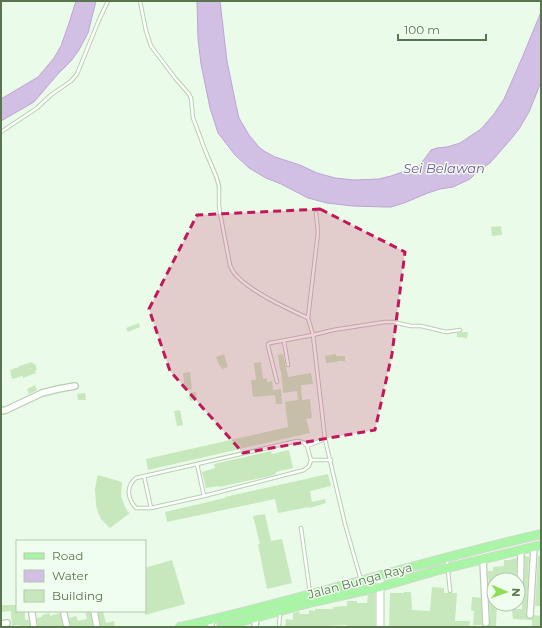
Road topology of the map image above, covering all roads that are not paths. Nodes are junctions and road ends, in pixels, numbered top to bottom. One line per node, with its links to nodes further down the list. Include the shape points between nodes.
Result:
1 (108, 1): 3 (lane, via 77,74 37,108)
2 (140, 1): 5 (lane, via 151,46 191,98 195,124 219,186 220,213 230,265 245,283 255,290)
3 (1, 132)
4 (316, 213): 5 (lane, via 318,232)
5 (308, 318): 7 (lane)
6 (460, 330): 7 (lane, via 446,332 385,322)
7 (313, 335): 8 (lane); 13 (lane)
8 (284, 341): 9 (lane); 10 (lane, via 268,344)
9 (288, 365)
10 (277, 382)
11 (75, 386): 12 (street, via 42,393)
12 (1, 411)
13 (325, 439): 14 (lane); 16 (lane)
14 (307, 446): 15 (lane); 17 (lane, via 297,441)
15 (311, 460): 16 (lane); 19 (lane, via 304,470)
16 (331, 460): 30 (lane)
17 (197, 464): 18 (lane); 19 (lane)
18 (144, 476): 20 (lane); 20 (lane, via 132,482 129,492 131,502 136,508)
19 (204, 496): 20 (lane)
20 (151, 508)
21 (302, 528): 33 (lane)
22 (541, 534): 25 (main road, Jalan Bunga Raya)
23 (537, 546): 24 (main road, Jalan Bunga Raya); 38 (street)
24 (521, 550): 26 (main road, Jalan Bunga Raya); 28 (street)
25 (447, 557): 27 (lane); 29 (main road, Jalan Bunga Raya)
26 (483, 560): 27 (main road, Jalan Bunga Raya); 41 (street)
27 (448, 568): 31 (main road, Jalan Bunga Raya); 32 (lane)
28 (521, 572)
29 (380, 575): 30 (main road, Jalan Bunga Raya); 31 (street)
30 (361, 580): 33 (main road, Jalan Bunga Raya)
31 (380, 586): 33 (main road, Jalan Bunga Raya); 52 (street)
32 (450, 591)
33 (312, 598): 34 (main road, Jalan Bunga Raya); 43 (main road, Jalan Bunga Raya)
34 (280, 610): 39 (main road, Jalan Bunga Raya); 51 (lane)
35 (94, 612): 47 (street)
36 (32, 613): 45 (street)
37 (64, 614): 46 (street)
38 (530, 615)
39 (256, 617): 44 (main road, Jalan Bunga Raya); 50 (street)
40 (7, 623): 42 (street)
41 (486, 623)
42 (1, 624)
43 (211, 624): 48 (main road, Jalan Bunga Raya)
44 (239, 624): 49 (main road, Jalan Bunga Raya)
45 (34, 627)
46 (67, 627)
47 (97, 627)
48 (180, 627)
49 (221, 627)
50 (255, 627)
51 (279, 627)
52 (380, 627)

